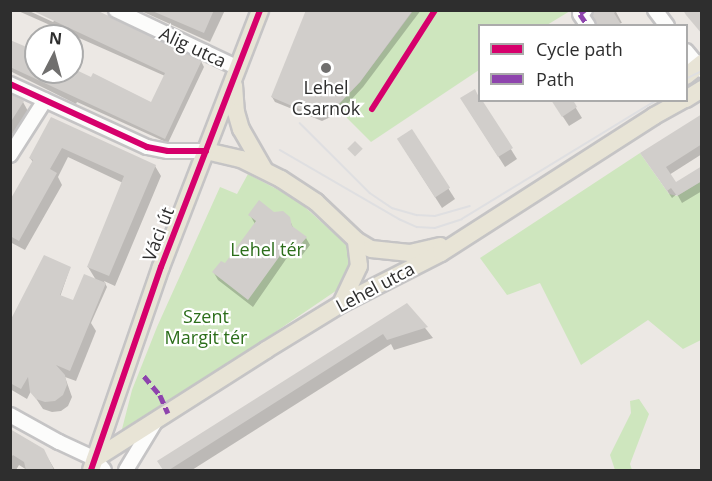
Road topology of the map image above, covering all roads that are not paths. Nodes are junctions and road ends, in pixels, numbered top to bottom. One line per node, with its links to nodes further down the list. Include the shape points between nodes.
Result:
1 (116, 10): 7 (street, Alig utca)
2 (260, 10): 7 (main road, Váci út)
3 (655, 10): 4 (street)
4 (666, 24)
5 (688, 53): 6 (street)
6 (697, 69)
7 (236, 73): 15 (main road, Váci út); 17 (main road, Váci út, via 236,112)
8 (10, 84): 11 (street)
9 (702, 89): 10 (main road, Lehel utca)
10 (688, 98)
11 (45, 100): 15 (street, via 147,147); 16 (street)
12 (664, 102): 14 (main road, Lehel utca)
13 (681, 102): 14 (main road, Lehel utca)
14 (654, 116): 18 (main road, Lehel utca)
15 (206, 151): 17 (main road, via 232,156); 23 (main road, Váci út, via 161,267)
16 (10, 155)
17 (264, 170): 19 (main road, via 315,202)
18 (463, 239): 19 (main road, via 410,253 383,252); 20 (main road, Lehel utca)
19 (356, 240): 20 (main road, via 359,266)
20 (341, 304): 22 (main road, Lehel utca)
21 (10, 415): 23 (street)
22 (155, 422): 23 (main road, Lehel utca); 24 (street)
23 (97, 467)
24 (126, 471)

